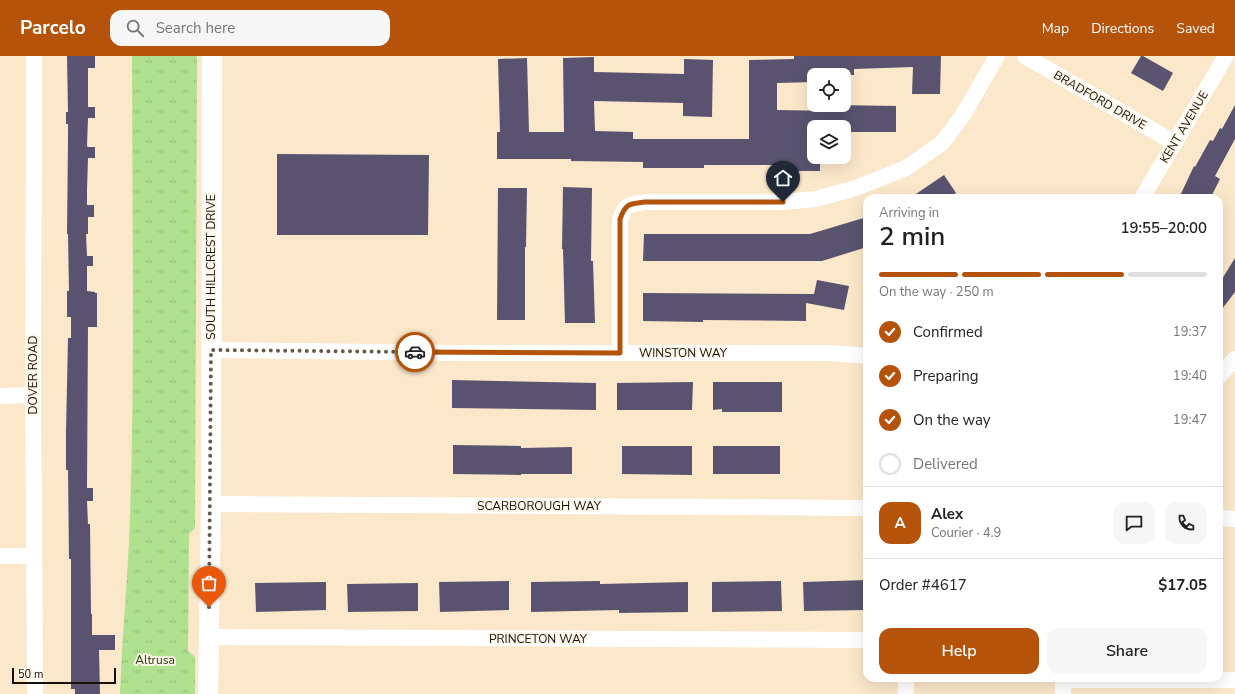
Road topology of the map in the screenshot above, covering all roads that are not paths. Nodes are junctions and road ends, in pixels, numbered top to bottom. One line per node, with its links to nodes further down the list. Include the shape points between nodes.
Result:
1 (34, 56): 13 (street, DOVER ROAD)
2 (212, 56): 8 (street, SOUTH HILLCREST DRIVE)
3 (997, 56): 9 (street, via 963,115 942,143 906,168 856,188 816,199 783,202 645,202 624,208 620,219)
4 (1226, 56): 6 (street, KENT AVENUE)
5 (1029, 57): 6 (street, BRADFORD DRIVE)
6 (1175, 143): 7 (street, KENT AVENUE)
7 (1144, 194)
8 (211, 350): 9 (street, WINSTON WAY); 15 (street, SOUTH HILLCREST DRIVE)
9 (620, 353): 10 (street, WINSTON WAY)
10 (863, 356)
11 (1235, 359): 12 (street)
12 (1223, 372)
13 (32, 395): 14 (street); 20 (street, DOVER ROAD)
14 (0, 396)
15 (210, 504): 16 (street, SCARBOROUGH WAY); 21 (street, SOUTH HILLCREST DRIVE)
16 (863, 508)
17 (1223, 518): 18 (street)
18 (1235, 519)
19 (0, 556): 20 (street)
20 (33, 556): 28 (street, DOVER ROAD)
21 (209, 637): 22 (street, PRINCETON WAY); 29 (street, SOUTH HILLCREST DRIVE)
22 (863, 640)
23 (1223, 680): 24 (street)
24 (1235, 680)
25 (906, 682): 30 (street)
26 (1149, 682): 27 (street)
27 (1063, 684)
28 (35, 694)
29 (208, 694)
30 (906, 694)

